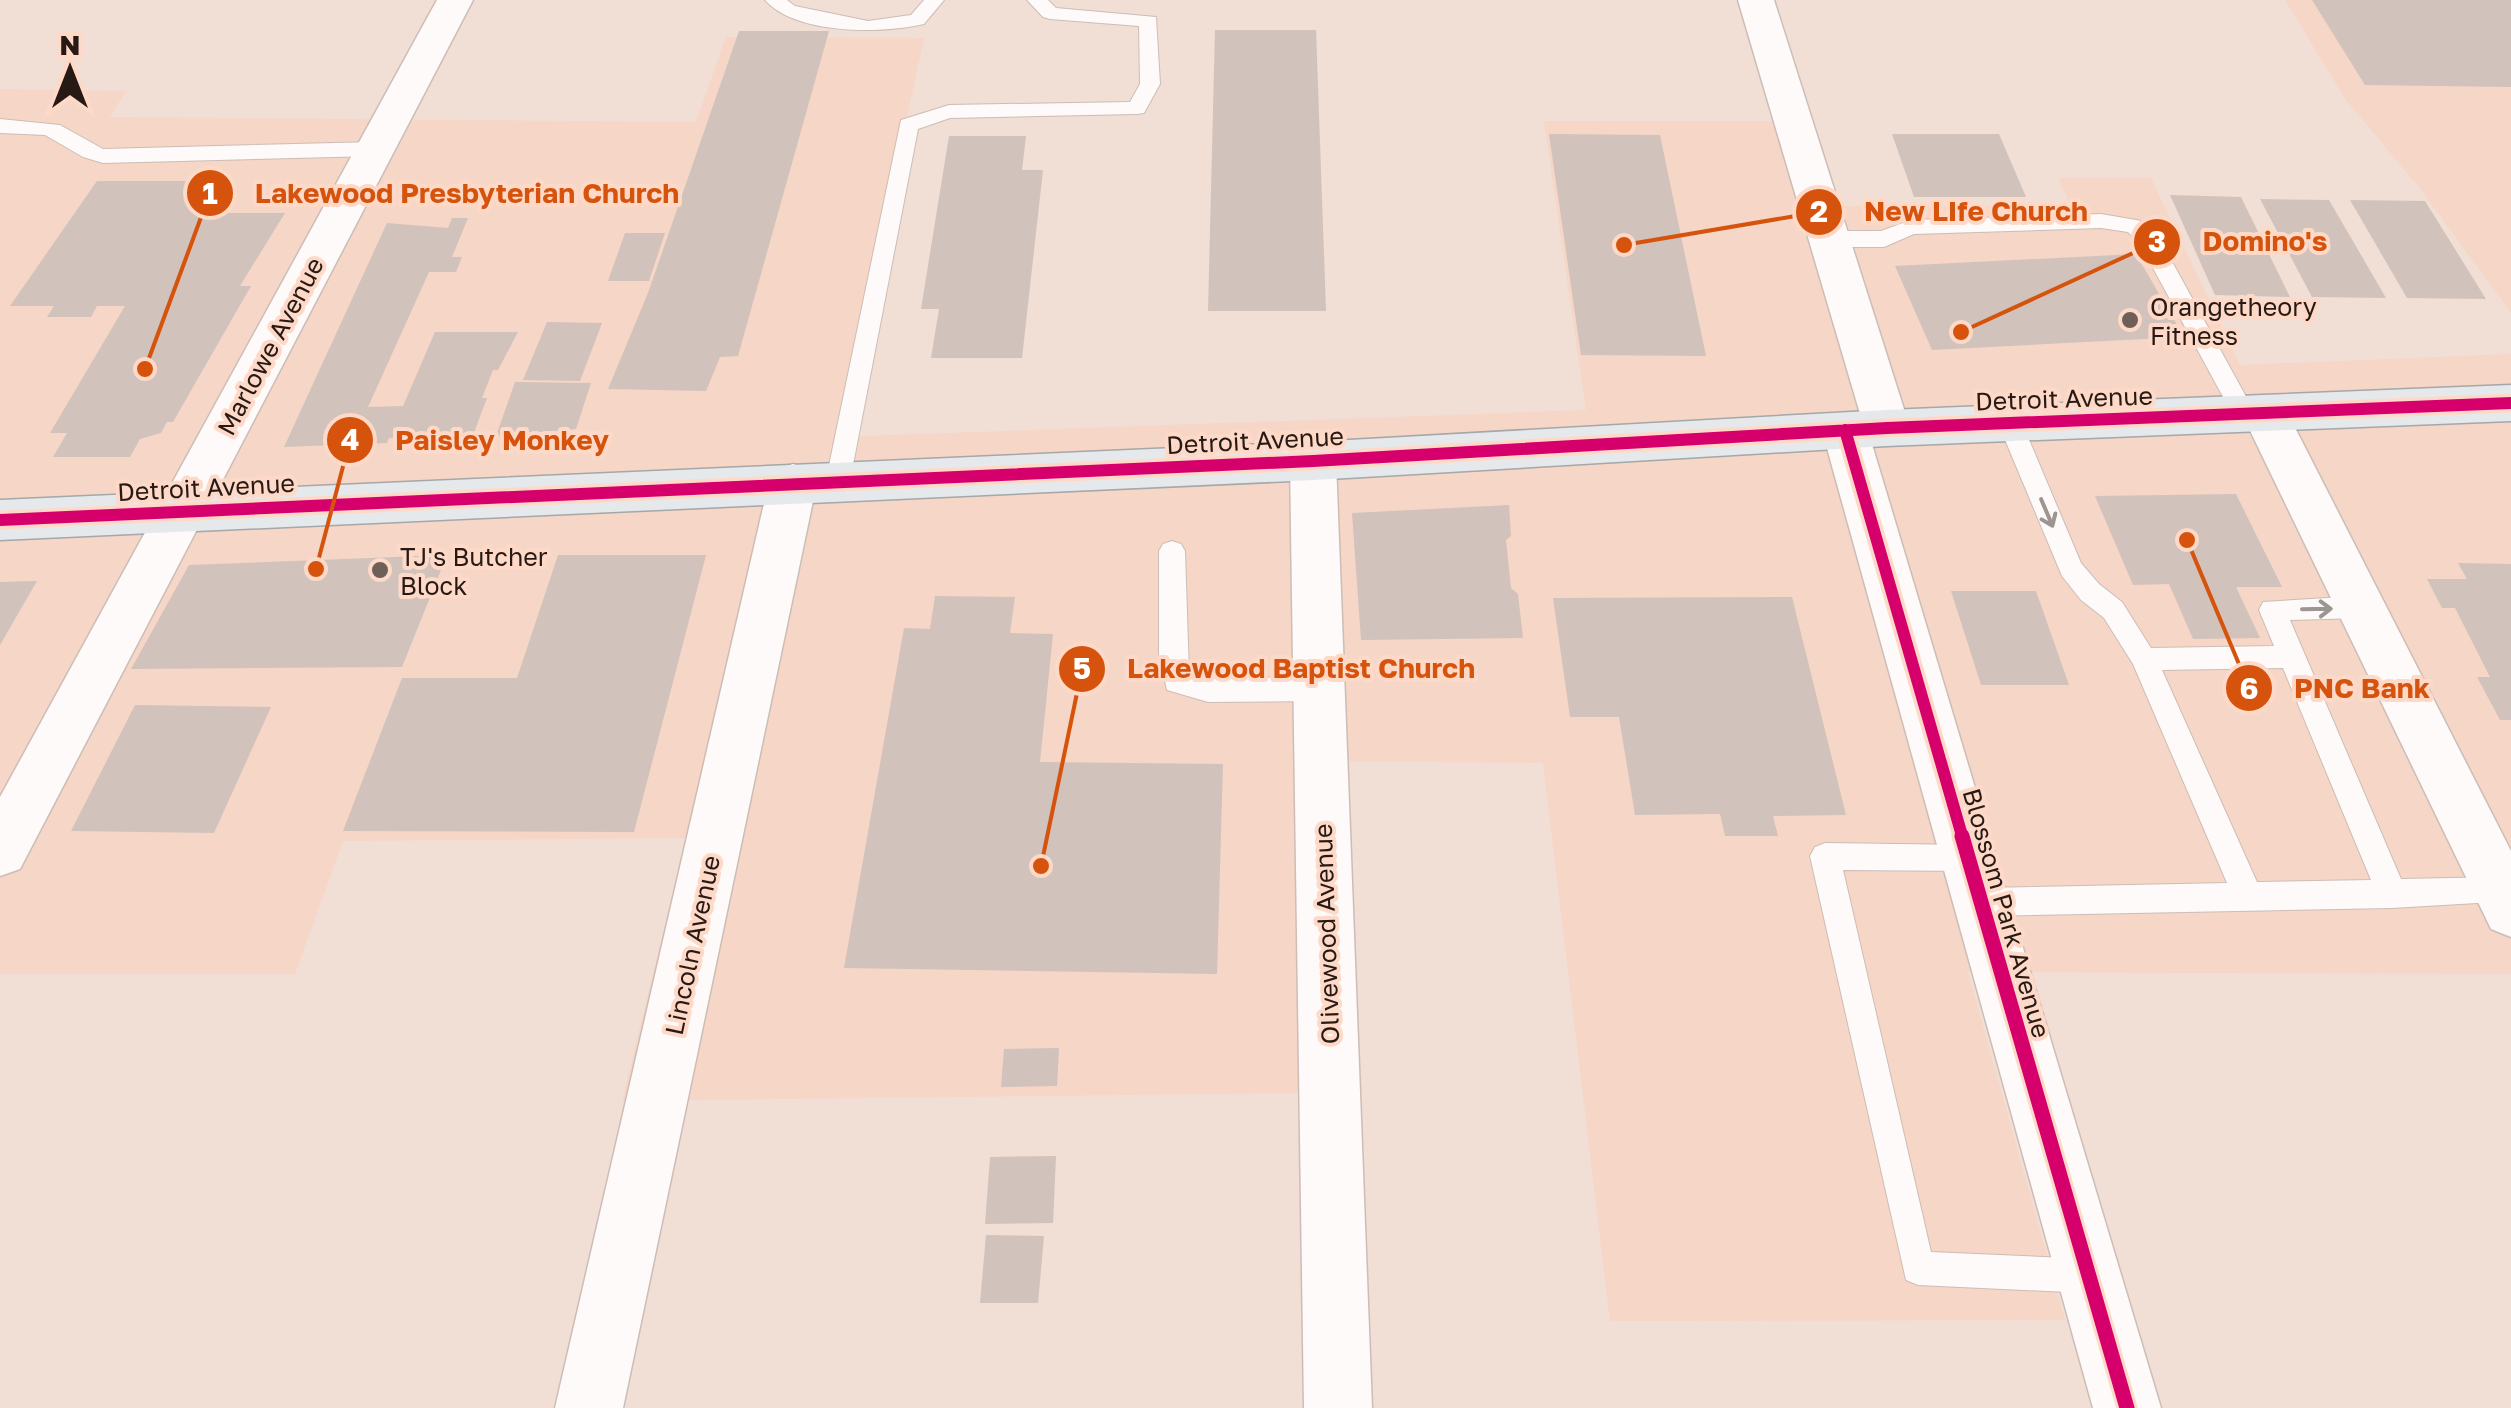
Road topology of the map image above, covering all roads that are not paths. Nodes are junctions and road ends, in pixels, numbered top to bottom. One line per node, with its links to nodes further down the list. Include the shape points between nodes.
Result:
1 (454, 0): 7 (street, Marlowe Avenue)
2 (775, 0): 3 (lane, via 789,11 868,27 917,20)
3 (934, 0)
4 (1037, 0): 14 (lane, via 1050,13 1148,21 1150,84 1137,108 949,112 908,125)
5 (1756, 0): 8 (street, Blossom Park Avenue)
6 (0, 126): 7 (lane, via 46,128 103,156)
7 (375, 149): 15 (street, Marlowe Avenue)
8 (1829, 239): 10 (lane, via 1884,239 1911,228 2102,221 2134,226 2150,241); 12 (street, Blossom Park Avenue)
9 (2511, 403): 10 (main road, Detroit Avenue)
10 (2254, 413): 11 (main road, Detroit Avenue); 18 (street)
11 (2010, 423): 12 (main road, Detroit Avenue); 20 (lane, one-way to 20, via 2070,569 2113,610)
12 (1866, 429): 13 (main road, Detroit Avenue); 23 (street, Blossom Park Avenue)
13 (1313, 461): 14 (main road, Detroit Avenue); 21 (street, Olivewood Avenue)
14 (816, 481): 15 (main road, Detroit Avenue); 28 (street, Lincoln Avenue)
15 (183, 510): 16 (main road, Detroit Avenue); 22 (street, Marlowe Avenue)
16 (0, 520)
17 (1172, 551): 21 (lane, via 1177,682 1208,690)
18 (2361, 608): 19 (lane, one-way to 18, via 2272,610); 26 (street)
19 (2292, 657): 20 (lane); 24 (lane)
20 (2144, 658): 25 (lane)
21 (1320, 689): 29 (street, Olivewood Avenue)
22 (0, 851)
23 (1974, 880): 25 (lane); 27 (street, Blossom Park Avenue); 27 (lane, via 1825,856 1918,1268)
24 (2392, 894): 25 (lane); 26 (lane)
25 (2248, 896)
26 (2506, 900)
27 (2089, 1276): 30 (street, Blossom Park Avenue)
28 (589, 1408)
29 (1338, 1408)
30 (2127, 1408)

